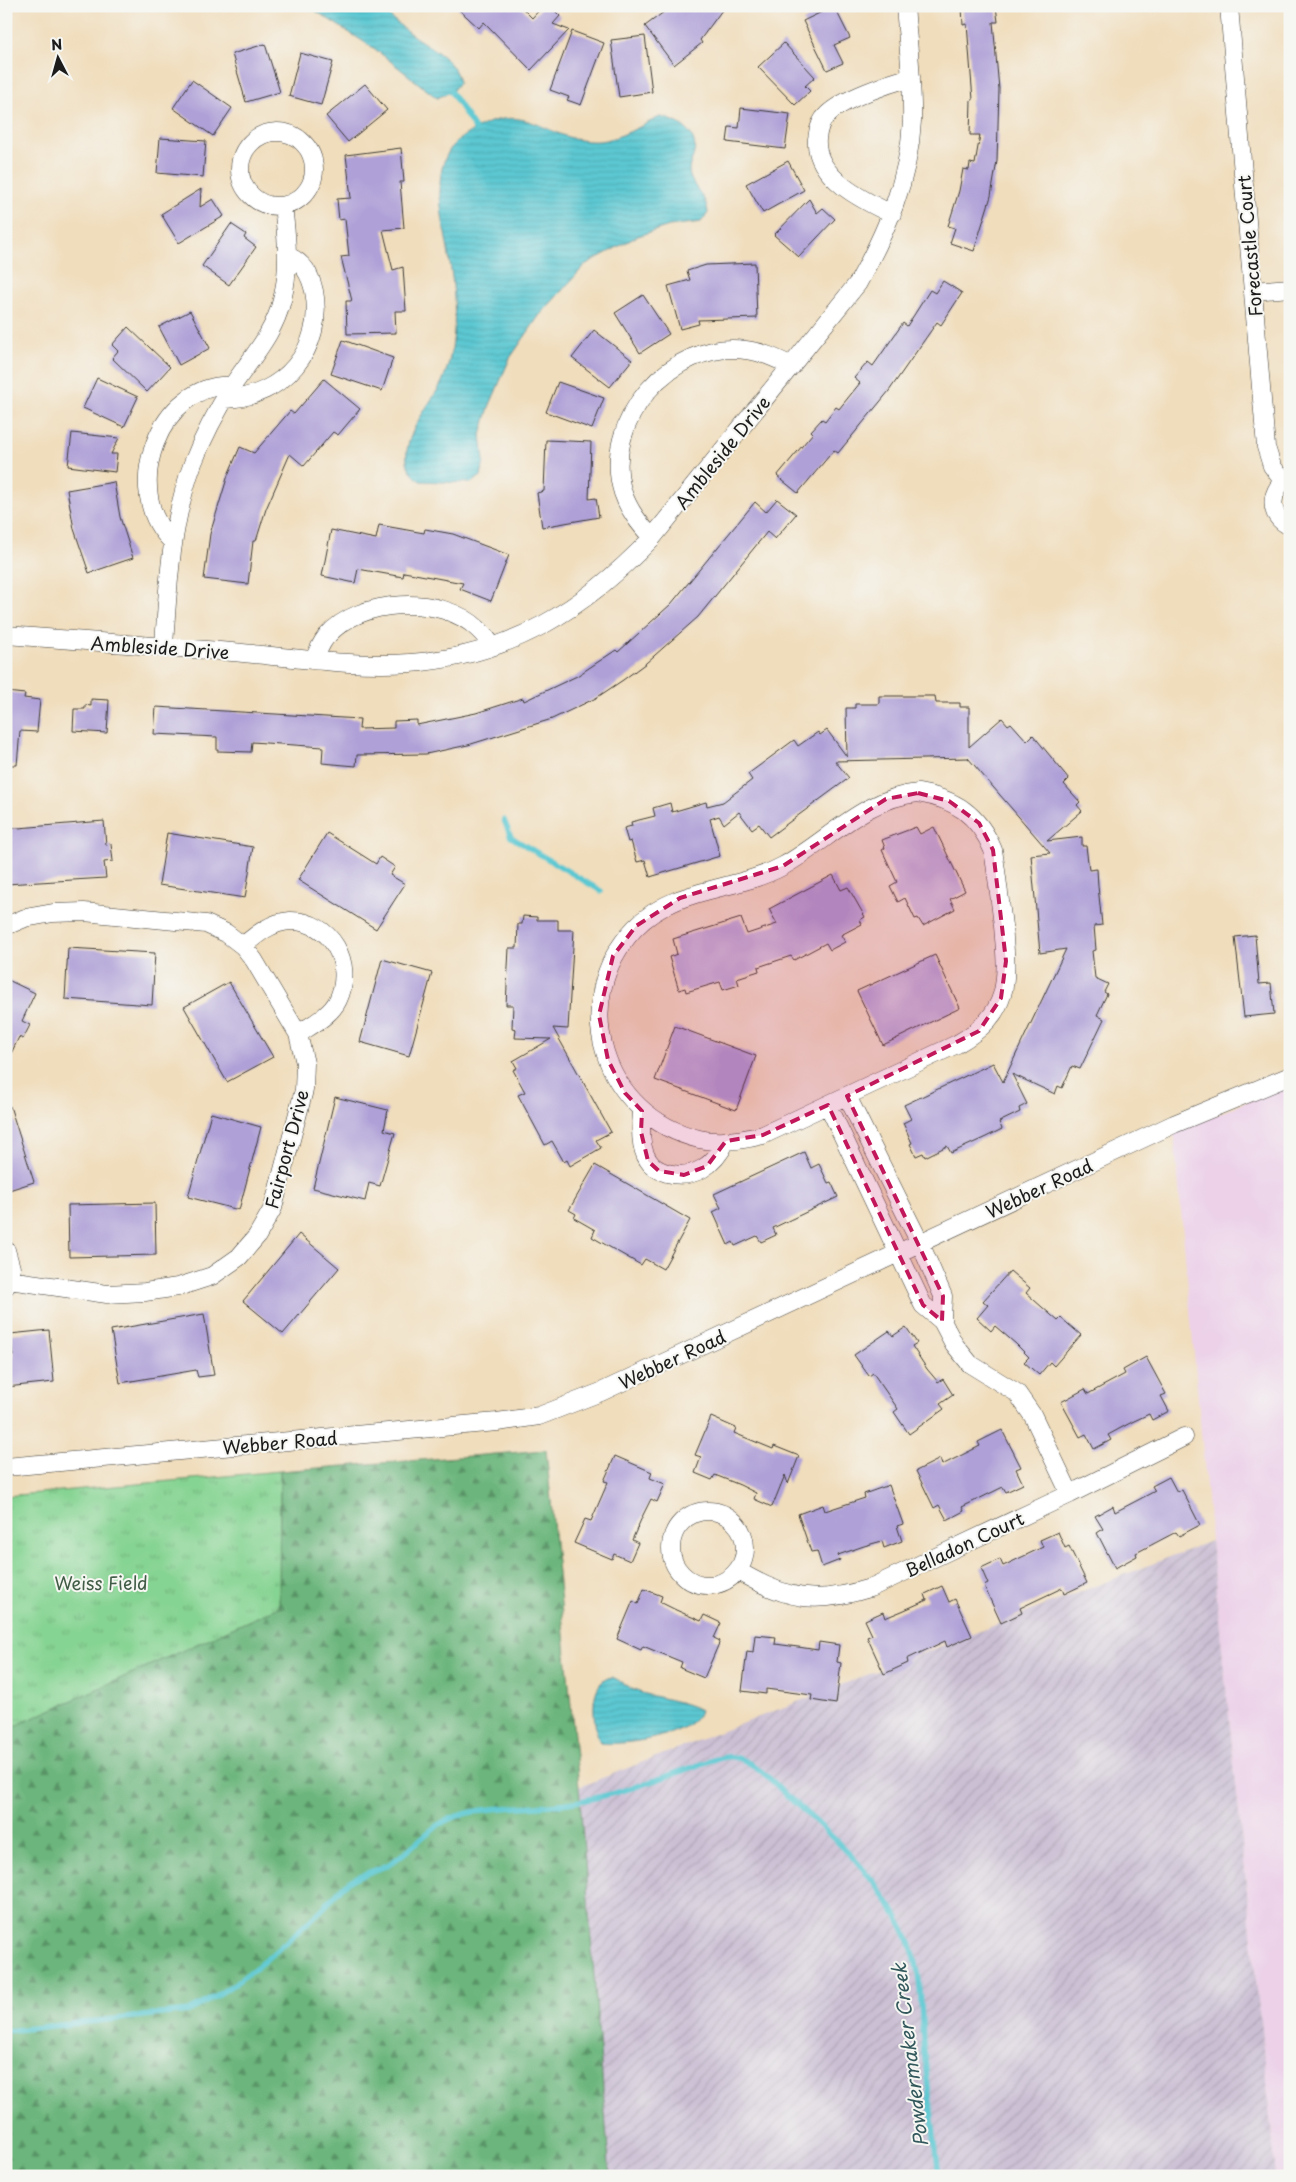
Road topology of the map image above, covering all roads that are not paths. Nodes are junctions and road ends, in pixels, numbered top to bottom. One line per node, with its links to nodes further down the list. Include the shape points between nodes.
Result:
1 (905, 6): 3 (street, Ambleside Drive)
2 (1229, 6): 8 (street, Forecastle Court)
3 (911, 77): 5 (street, Ambleside Drive, via 912,122 906,168); 5 (street, via 842,104 826,115 818,129 821,161 833,177 861,199)
4 (283, 206): 4 (street, via 292,204 307,192 315,166 301,140 293,135 263,134 248,146 241,160 240,174 255,199 273,207); 6 (street)
5 (892, 214): 9 (street, Ambleside Drive, via 858,283)
6 (288, 256): 10 (street, via 282,302 271,331); 10 (street, via 300,262 313,288 316,320 313,336 298,365 274,386 242,399)
7 (1290, 288): 8 (street)
8 (1253, 291): 11 (street, Forecastle Court, via 1266,447 1272,466)
9 (792, 366): 13 (street, Ambleside Drive); 13 (street, via 770,355 744,350 717,350 674,367 639,401 622,442 619,468 623,493 636,520)
10 (229, 392): 14 (street, via 193,462); 14 (street, via 218,384 186,402 170,416 153,447 147,482 152,516)
11 (1286, 479): 12 (street, Forecastle Court, via 1277,488 1273,504 1280,520)
12 (1290, 526)
13 (652, 538): 17 (street, Ambleside Drive, via 620,572 593,594 529,633)
14 (173, 542): 16 (street)
15 (6, 635): 16 (street, Ambleside Drive)
16 (164, 646): 18 (street, Ambleside Drive)
17 (493, 646): 18 (street, Ambleside Drive, via 453,657 410,663); 18 (street, via 478,628 456,616 434,608 384,606 361,613 340,625 326,636)
18 (314, 660)
19 (6, 926): 20 (street, Fairport Drive, via 53,912 168,919 206,924)
20 (243, 946): 21 (street, Fairport Drive); 21 (street, via 263,930 290,922 307,924 324,932 334,942 341,955 344,972 338,1001 320,1020)
21 (298, 1034): 30 (street, Fairport Drive, via 305,1062 304,1090 282,1174 273,1208 257,1236 239,1257 212,1276 178,1287 145,1292 107,1294)
22 (1290, 1076): 27 (street, Webber Road, via 1174,1124)
23 (847, 1096): 24 (street); 25 (street, via 979,1031 1002,998 1006,961 993,850 986,833 968,813 934,796 918,793 886,799 783,866 680,898 636,926 613,956 599,1015 608,1060 625,1093); 27 (street)
24 (828, 1106): 26 (street, via 763,1136); 29 (street)
25 (642, 1110): 26 (street, via 651,1119 676,1132 701,1140); 26 (street, via 643,1146 648,1161 659,1171 684,1176 697,1172 716,1158)
26 (726, 1141)
27 (920, 1243): 29 (street, Webber Road); 31 (street, via 943,1296)
28 (6, 1250): 30 (street, via 11,1268)
29 (896, 1254): 31 (street, via 923,1305); 33 (street, Webber Road, via 601,1392 539,1416)
30 (8, 1283)
31 (942, 1321): 34 (street, via 970,1364 1017,1393 1033,1416)
32 (1184, 1437): 34 (street, Belladon Court)
33 (6, 1467)
34 (1070, 1494): 35 (street, Belladon Court, via 870,1588 845,1596 817,1598 790,1595 765,1587)
35 (738, 1570): 35 (street, via 744,1557 745,1542 740,1528 730,1518 717,1511 702,1510 688,1515 677,1525 671,1538 670,1553 675,1567 685,1578 698,1584 713,1585 727,1580)

